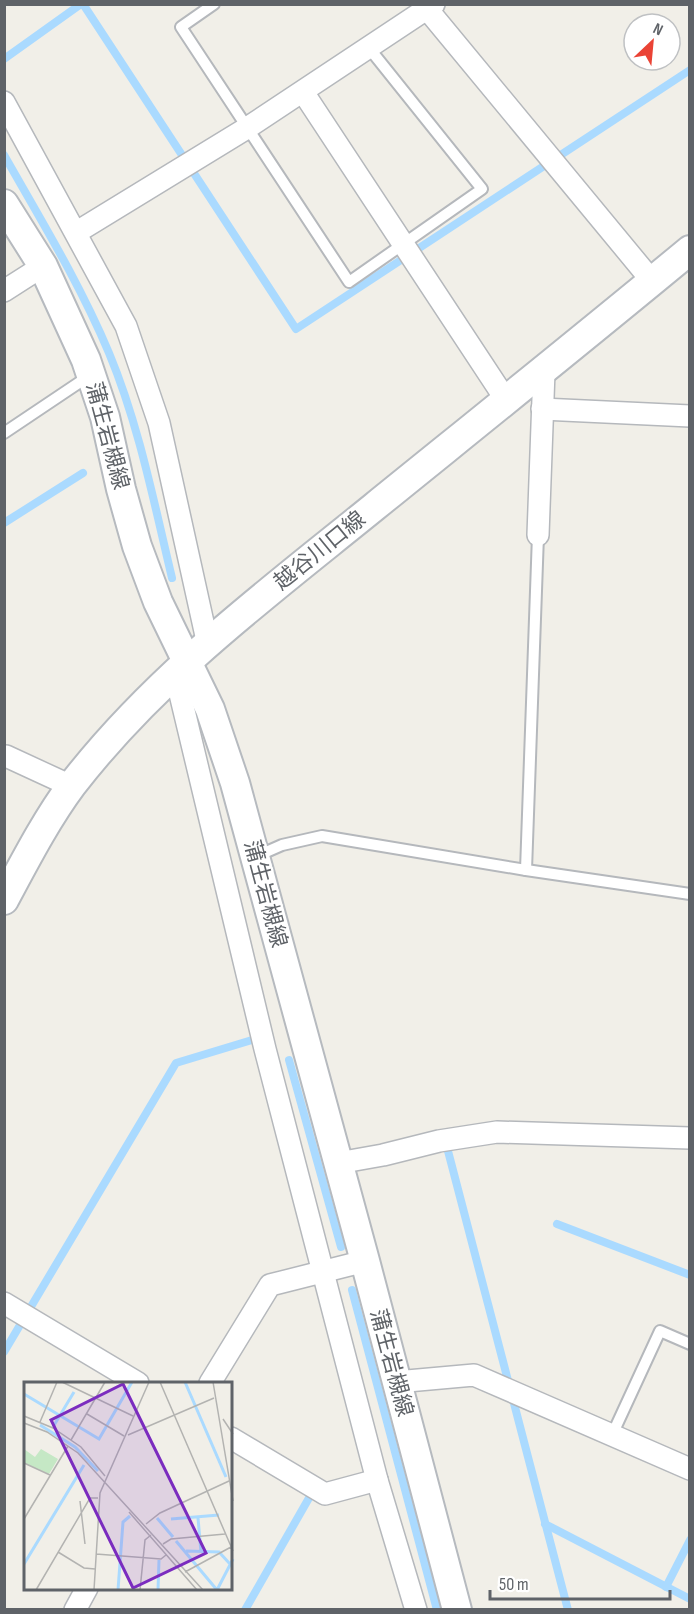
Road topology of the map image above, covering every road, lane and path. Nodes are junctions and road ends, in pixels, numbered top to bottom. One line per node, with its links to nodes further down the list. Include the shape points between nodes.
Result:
1 (214, 4): 6 (lane, via 181,27)
2 (428, 6): 3 (street); 12 (street)
3 (369, 48): 4 (street); 9 (lane, via 482,189)
4 (303, 92): 6 (street); 9 (street)
5 (4, 102): 8 (street)
6 (247, 128): 8 (street); 9 (lane, via 350,282)
7 (4, 204): 11 (main road, 蒲生岩槻線)
8 (76, 232): 21 (street, via 126,326 159,423)
9 (404, 245): 16 (street)
10 (690, 250): 12 (main road, 越谷川口線)
11 (43, 266): 13 (street); 15 (main road, 蒲生岩槻線)
12 (652, 281): 14 (main road, 越谷川口線)
13 (4, 291)
14 (544, 371): 16 (main road, 越谷川口線); 17 (street)
15 (91, 375): 19 (lane); 21 (main road, 蒲生岩槻線, via 137,546 158,602)
16 (506, 400): 21 (main road, 越谷川口線, via 248,609)
17 (542, 409): 18 (street); 20 (street)
18 (690, 416)
19 (4, 433)
20 (538, 535): 25 (lane)
21 (190, 661): 23 (main road, 越谷川口線, via 141,705); 24 (main road, 蒲生岩槻線, via 235,783); 31 (street, via 265,1048)
22 (4, 757): 23 (street)
23 (71, 786): 27 (main road, 越谷川口線)
24 (255, 856): 25 (lane, via 322,836); 29 (main road, 蒲生岩槻線)
25 (526, 870): 26 (lane)
26 (690, 894)
27 (4, 900)
28 (690, 1138): 29 (street, via 497,1132)
29 (338, 1163): 30 (main road, 蒲生岩槻線)
30 (365, 1261): 31 (street); 36 (main road, 蒲生岩槻線)
31 (324, 1271): 35 (street, via 270,1285); 40 (street)
32 (4, 1303): 34 (street)
33 (690, 1344): 37 (lane, via 660,1330)
34 (136, 1382)
35 (211, 1382)
36 (396, 1382): 37 (street, via 474,1375); 44 (main road, 蒲生岩槻線)
37 (612, 1435): 39 (street)
38 (232, 1439): 40 (street, via 325,1494)
39 (690, 1468)
40 (377, 1480): 43 (street)
41 (86, 1590): 42 (street)
42 (75, 1610)
43 (416, 1610)
44 (457, 1610)

